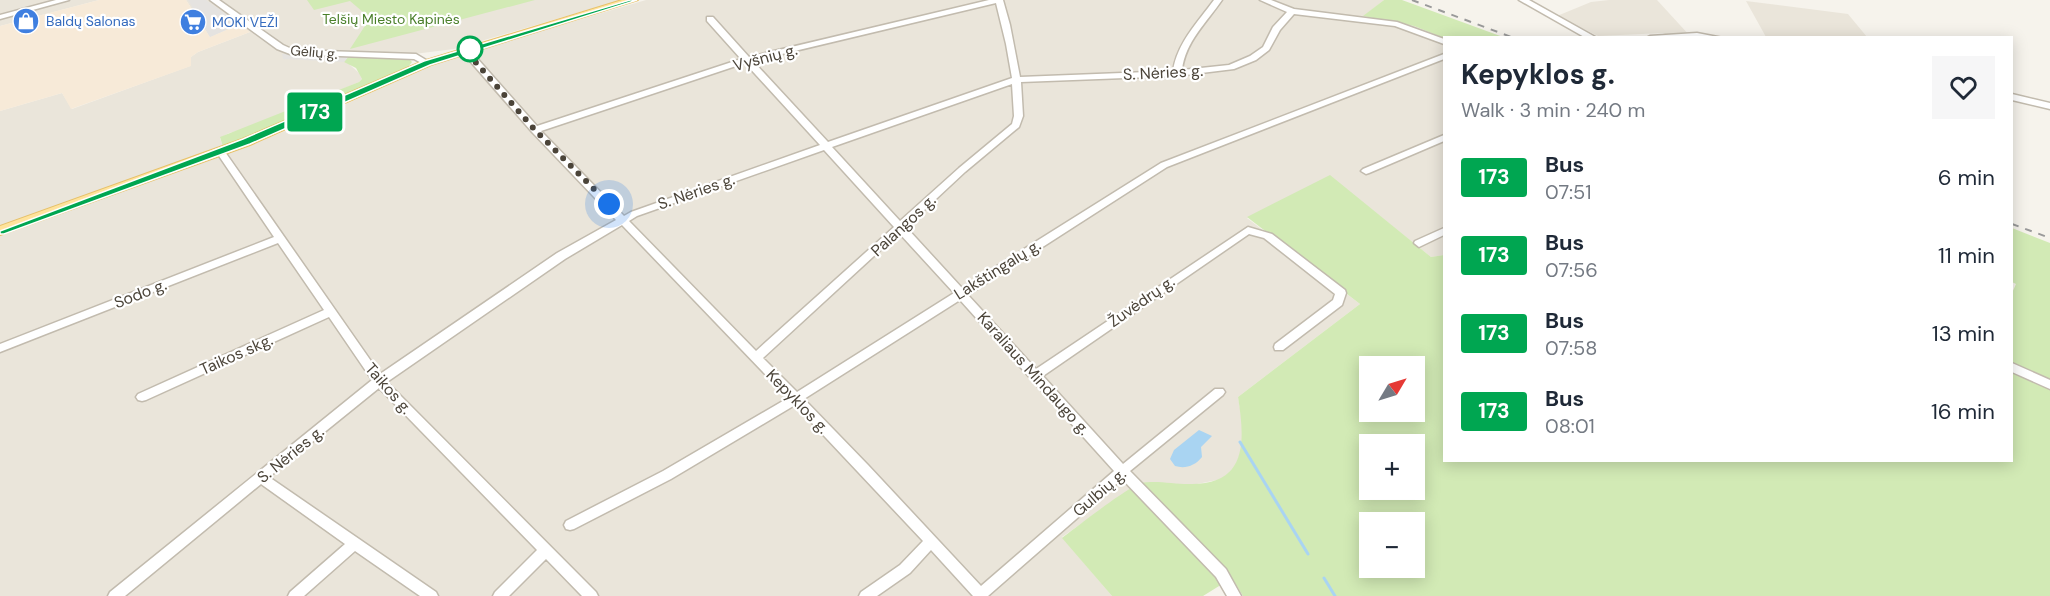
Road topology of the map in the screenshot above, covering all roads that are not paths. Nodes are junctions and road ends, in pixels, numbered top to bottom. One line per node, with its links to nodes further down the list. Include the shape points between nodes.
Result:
1 (65, 0): 8 (street)
2 (214, 0): 17 (street, Gėlių g., via 286,50 416,57)
3 (633, 0): 14 (main road)
4 (999, 0): 16 (street, Vyšnių g.); 19 (street, Palangos g., via 1009,31)
5 (1218, 0): 18 (street, via 1184,49)
6 (1264, 0): 9 (street)
7 (1523, 0): 12 (street)
8 (55, 2): 10 (street)
9 (1292, 11): 13 (street, via 1396,24); 18 (street, S. Nėries g., via 1266,48 1253,58 1231,67)
10 (0, 17)
11 (710, 19): 16 (street, Karaliaus Mindaugo g.)
12 (1589, 36)
13 (1443, 42)
14 (465, 50): 17 (main road); 22 (street, Kepyklos g.)
15 (1443, 56): 33 (street, Lakštingalų g., via 1164,165)
16 (746, 60): 22 (street, Vyšnių g.); 24 (street, Karaliaus Mindaugo g.)
17 (427, 63): 25 (main road)
18 (1177, 73): 19 (street, S. Nėries g.)
19 (1014, 80): 24 (street, S. Nėries g.); 28 (street, Palangos g., via 1020,113 1016,125)
20 (2013, 97): 21 (street)
21 (2050, 106)
22 (535, 130): 27 (street, Kepyklos g.)
23 (1443, 138): 26 (street)
24 (824, 146): 27 (street, S. Nėries g.); 28 (street, Karaliaus Mindaugo g.)
25 (220, 152): 29 (main road); 31 (street, Taikos g.)
26 (1366, 171)
27 (624, 219): 37 (street, Kepyklos g.); 40 (street, S. Nėries g., via 561,256)
28 (900, 228): 33 (street, Karaliaus Mindaugo g.); 37 (street, Palangos g.)
29 (0, 231)
30 (1443, 231): 32 (street)
31 (281, 238): 34 (street, Taikos g.); 36 (street, Sodo g.)
32 (1419, 243)
33 (960, 293): 39 (street, Karaliaus Mindaugo g.); 44 (street, Lakštingalų g.)
34 (331, 311): 40 (street, Taikos g.); 43 (street, Taikos skg.)
35 (1279, 347): 39 (street, Žuvėdrų g., via 1338,302 1341,293 1268,236 1248,230)
36 (0, 348)
37 (756, 358): 44 (street, Kepyklos g.)
38 (2013, 367): 41 (street)
39 (1036, 375): 45 (street, Karaliaus Mindaugo g.)
40 (379, 381): 46 (street, S. Nėries g.); 50 (street, Taikos g.)
41 (2050, 385)
42 (1219, 392): 45 (street, Gulbių g.)
43 (142, 397)
44 (795, 399): 47 (street, Lakštingalų g., via 667,475); 48 (street, Kepyklos g.)
45 (1122, 471): 51 (street, Gulbių g.); 58 (street, Karaliaus Mindaugo g., via 1221,573)
46 (261, 478): 49 (street); 52 (street, S. Nėries g.)
47 (570, 525)
48 (931, 541): 51 (street, Kepyklos g.); 57 (street, via 905,569)
49 (354, 544): 53 (street); 54 (street)
50 (545, 551): 55 (street); 56 (street, Taikos g.)
51 (980, 595)
52 (115, 596)
53 (295, 596)
54 (431, 596)
55 (500, 596)
56 (591, 596)
57 (866, 596)
58 (1234, 596)

